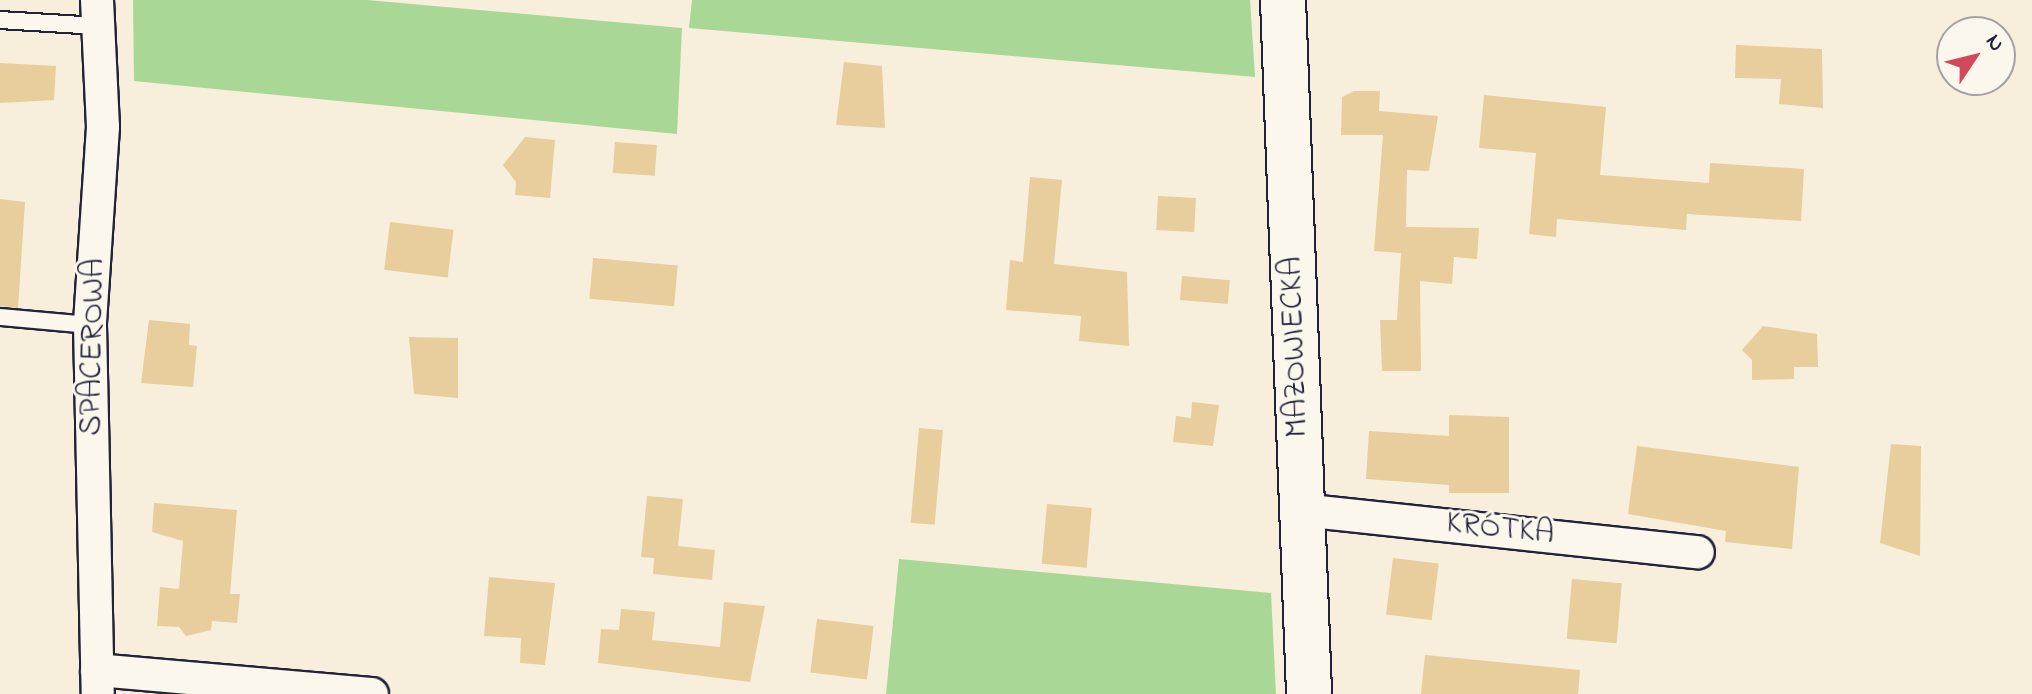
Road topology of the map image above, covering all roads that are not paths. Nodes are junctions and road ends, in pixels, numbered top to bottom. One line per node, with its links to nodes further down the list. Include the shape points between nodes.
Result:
1 (1283, 0): 6 (street, MAZOWIECKA)
2 (98, 13): 3 (lane); 5 (street, SPACEROWA, via 103,127)
3 (0, 20)
4 (0, 317): 5 (lane)
5 (90, 325): 8 (street, SPACEROWA)
6 (1302, 510): 7 (street, KRÓTKA); 10 (street, MAZOWIECKA)
7 (1698, 552)
8 (97, 682): 9 (street)
9 (372, 694)
10 (1309, 694)

